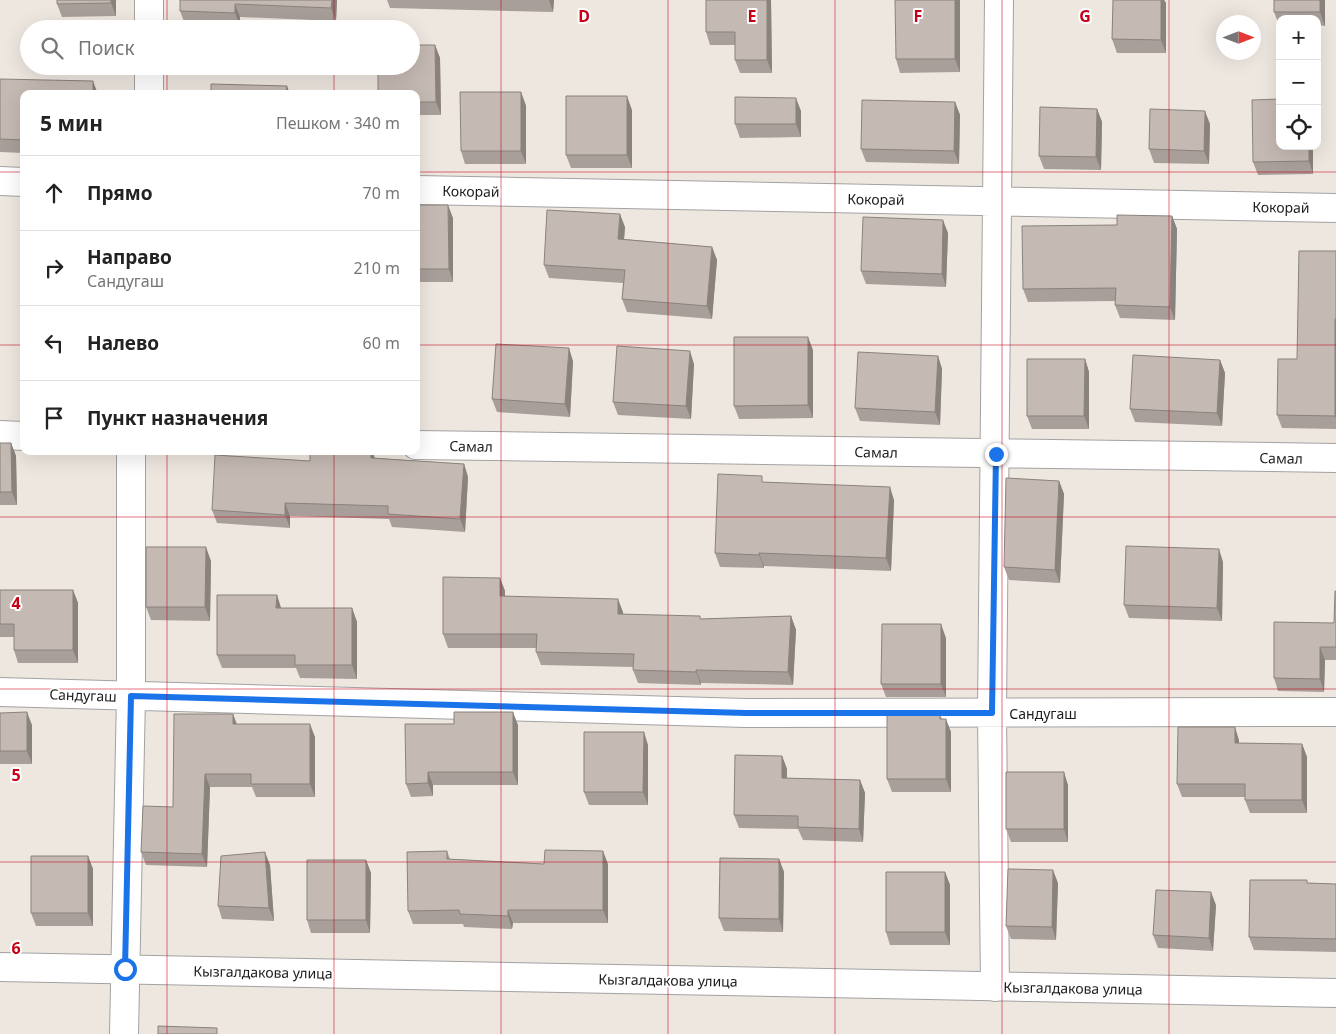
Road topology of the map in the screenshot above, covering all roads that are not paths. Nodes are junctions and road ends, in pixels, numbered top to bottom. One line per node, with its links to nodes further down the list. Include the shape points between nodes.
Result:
1 (149, 0): 3 (street)
2 (999, 0): 9 (street)
3 (149, 20)
4 (149, 75): 5 (street)
5 (149, 90)
6 (0, 181): 7 (street)
7 (20, 182)
8 (420, 190): 9 (street, Кокорай)
9 (996, 202): 10 (street, Кокорай); 14 (street)
10 (1336, 208)
11 (0, 435): 12 (street)
12 (20, 436)
13 (420, 445): 14 (street, Самал)
14 (996, 454): 16 (street, Самал); 20 (street)
15 (131, 455): 18 (street)
16 (1336, 458)
17 (0, 692): 18 (street, Сандугаш)
18 (131, 696): 20 (street, Сандугаш, via 746,713); 22 (street)
19 (1336, 712): 20 (street, Сандугаш)
20 (992, 713): 23 (street)
21 (0, 967): 22 (street, Кызгалдакова улица)
22 (125, 969): 23 (street, Кызгалдакова улица); 25 (street)
23 (995, 987): 24 (street, Кызгалдакова улица)
24 (1336, 993)
25 (124, 1034)

